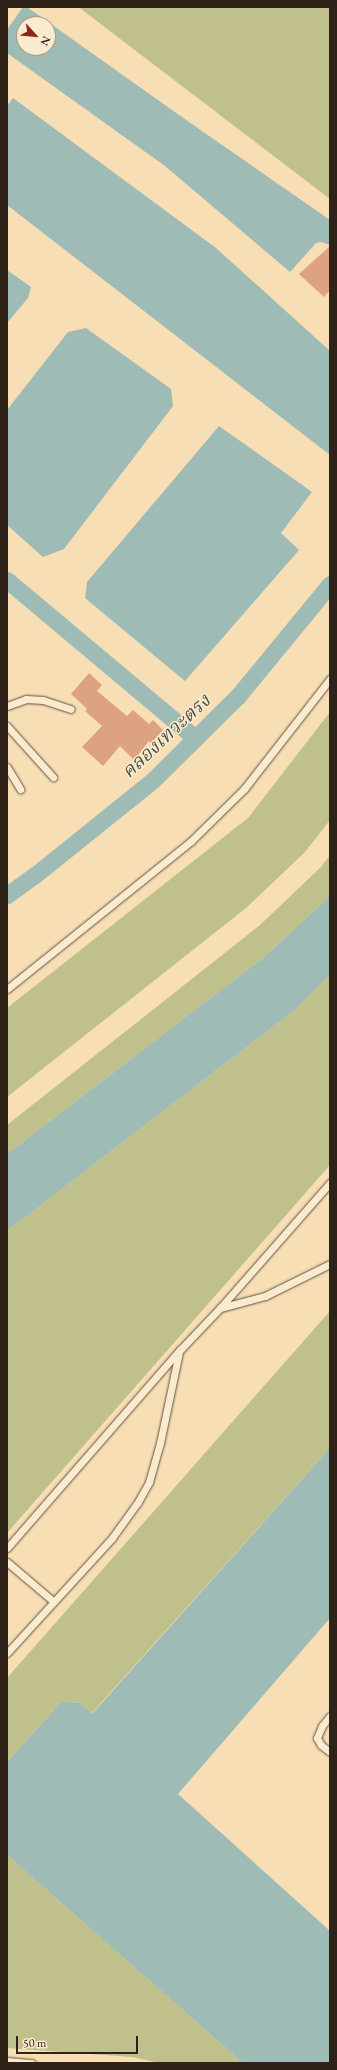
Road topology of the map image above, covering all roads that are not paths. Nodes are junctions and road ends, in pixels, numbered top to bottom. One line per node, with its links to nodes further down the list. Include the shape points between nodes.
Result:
1 (330, 679): 8 (lane, via 244,789 192,842)
2 (7, 706): 3 (lane, via 26,699 43,700)
3 (71, 709)
4 (7, 726): 6 (lane)
5 (7, 767): 7 (lane)
6 (53, 777)
7 (20, 789)
8 (7, 989)
9 (330, 1183): 11 (lane)
10 (330, 1264): 11 (lane, via 265,1296)
11 (220, 1308): 12 (lane)
12 (180, 1350): 13 (lane); 15 (lane, via 160,1443 148,1482 138,1502 112,1538)
13 (7, 1548)
14 (7, 1562): 15 (lane)
15 (53, 1601): 16 (lane)
16 (7, 1653)
17 (330, 1716): 18 (lane, via 322,1726 318,1738 321,1745)
18 (330, 1752)
19 (7, 2061): 20 (lane)
20 (32, 2063)

